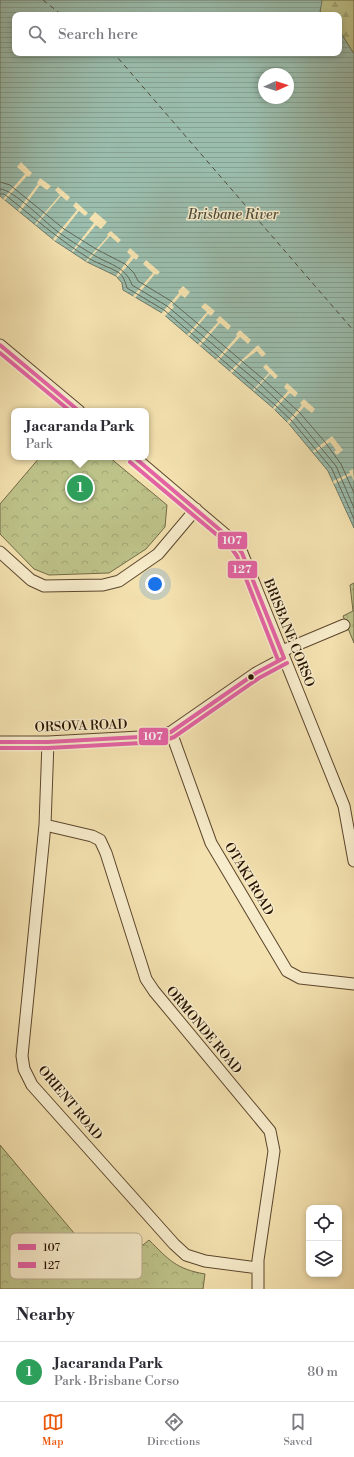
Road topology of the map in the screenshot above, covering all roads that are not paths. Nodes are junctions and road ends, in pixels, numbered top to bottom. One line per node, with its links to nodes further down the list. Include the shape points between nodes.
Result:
1 (0, 345): 2 (street)
2 (75, 408)
3 (138, 460): 4 (street, BRISBANE CORSO)
4 (196, 509): 5 (street, via 158,554 119,581 44,586 31,580); 7 (street, BRISBANE CORSO, via 233,541 242,553)
5 (0, 552)
6 (344, 625): 7 (street, ORSOVA ROAD)
7 (283, 654): 8 (street, ORSOVA ROAD); 12 (street, BRISBANE CORSO, via 344,806)
8 (171, 732): 10 (street, ORSOVA ROAD, via 158,736); 13 (street, OTAKI ROAD, via 211,843 287,971 300,978)
9 (0, 742): 10 (street, ORSOVA ROAD)
10 (48, 742): 11 (street, ORIENT ROAD)
11 (45, 825): 14 (street, ORMONDE ROAD, via 100,840 146,979 154,992 270,1131 274,1151); 14 (street, ORIENT ROAD, via 22,1056 24,1070 32,1084 186,1255 205,1261)
12 (354, 861)
13 (354, 984)
14 (258, 1268): 15 (street, ORMONDE ROAD)
15 (258, 1289)

